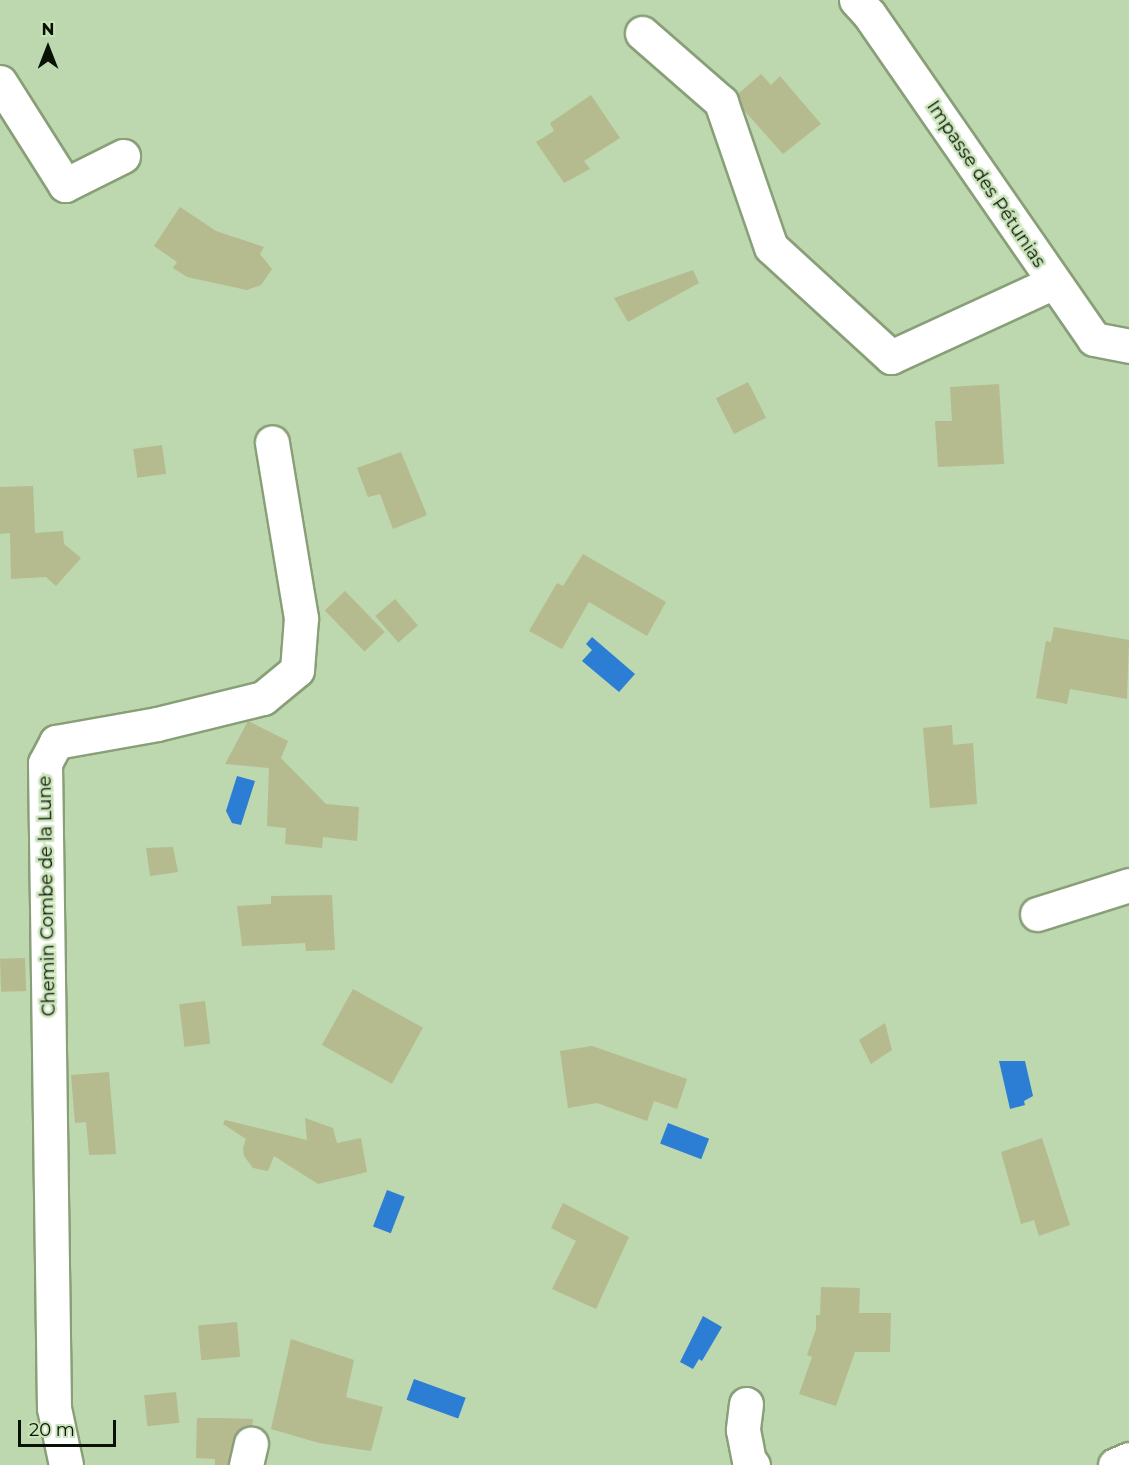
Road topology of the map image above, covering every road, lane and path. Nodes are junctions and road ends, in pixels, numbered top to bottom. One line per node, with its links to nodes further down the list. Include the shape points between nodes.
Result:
1 (856, 0): 5 (street, Impasse des Pétunias)
2 (642, 33): 5 (street, via 722,102 771,247 891,357)
3 (0, 82): 4 (street, via 65,185)
4 (123, 156)
5 (1054, 282): 6 (street, Impasse des Pétunias, via 1094,339)
6 (1129, 346)
7 (272, 442): 12 (street, Chemin Combe de la Lune, via 301,618 297,670 263,698 157,724 56,742 45,764 54,1408)
8 (1129, 885): 9 (street)
9 (1036, 914)
10 (746, 1404): 13 (street, via 743,1430 749,1462)
11 (1129, 1459): 14 (street)
12 (66, 1465)
13 (753, 1465)
14 (1115, 1465)

